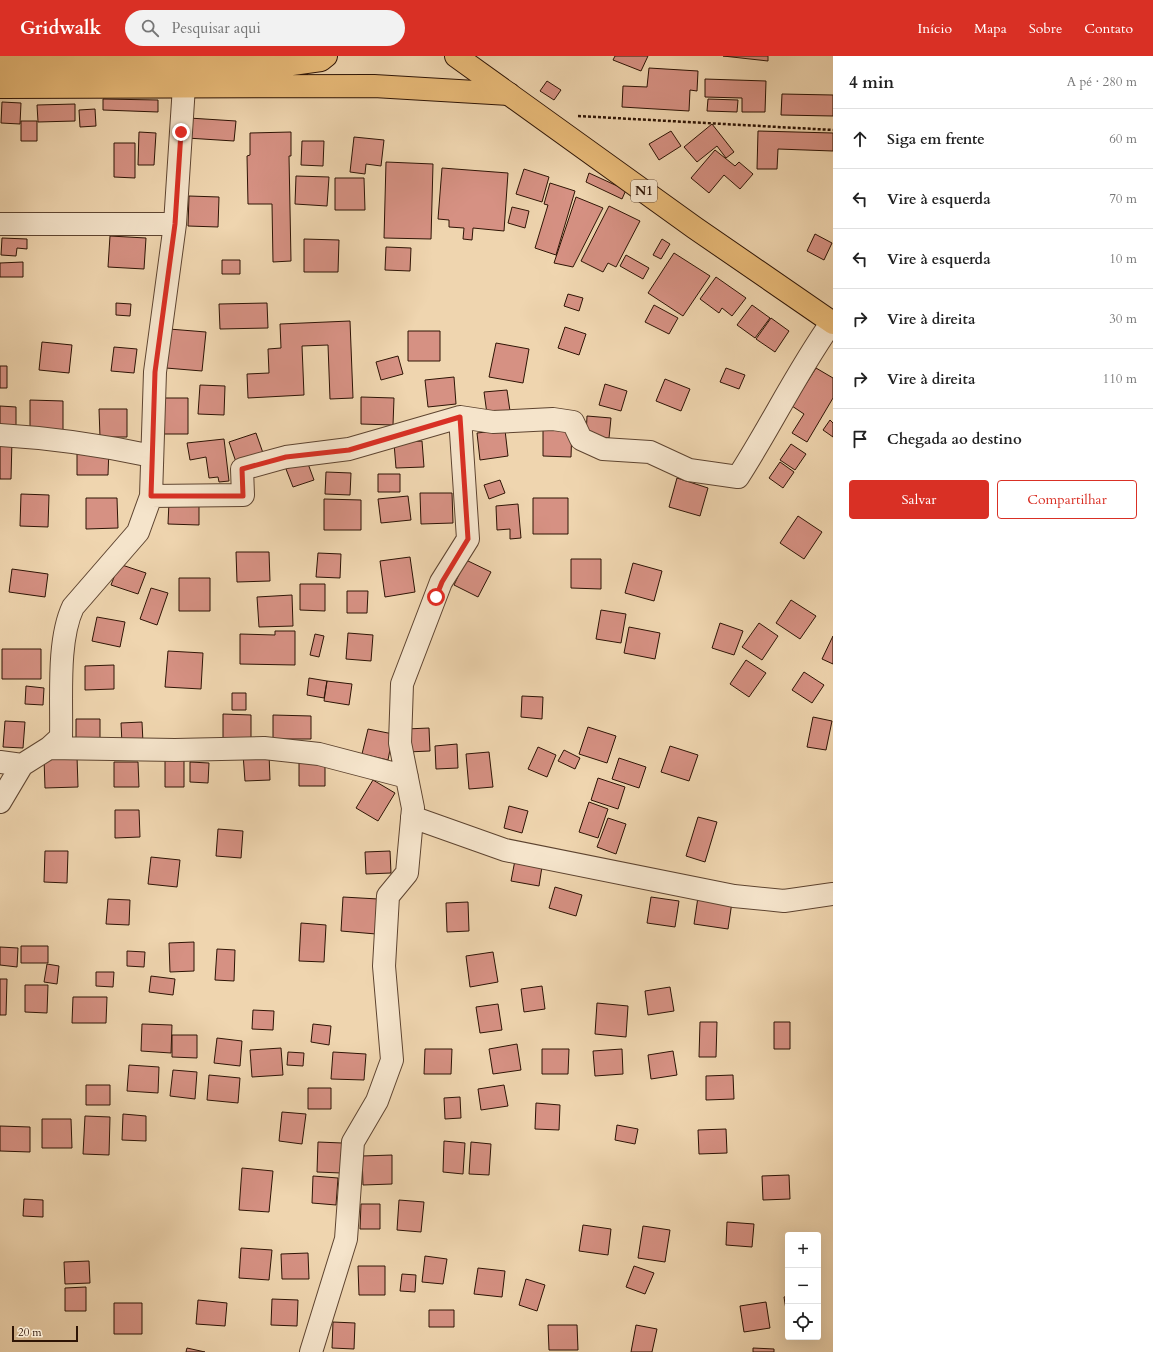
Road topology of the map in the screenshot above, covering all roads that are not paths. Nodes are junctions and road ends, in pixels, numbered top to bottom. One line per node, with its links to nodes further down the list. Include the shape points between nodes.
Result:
1 (326, 56): 3 (main road, via 321,60)
2 (456, 56): 9 (main road, N1)
3 (285, 65): 5 (main road); 7 (main road)
4 (0, 66): 5 (main road)
5 (23, 76): 6 (main road); 8 (main road)
6 (184, 86): 7 (main road); 11 (street)
7 (288, 86): 9 (main road, via 374,86)
8 (0, 87)
9 (509, 94): 12 (main road, N1)
10 (0, 224): 11 (street)
11 (175, 224): 15 (street, via 155,372)
12 (833, 323): 13 (street, via 818,343 768,431 738,477 689,470 650,452 603,449 580,439 573,422 553,419 493,422)
13 (460, 417): 16 (street, via 349,450 286,457 242,469 243,496); 20 (street, via 468,539 442,582 402,684 400,743)
14 (0, 435): 15 (street, via 52,438)
15 (152, 456): 16 (street)
16 (151, 496): 17 (street, via 138,532 73,607 66,621 62,666 61,737)
17 (49, 748): 19 (street); 20 (street, via 264,748 319,754)
18 (0, 762): 19 (street)
19 (22, 766): 21 (street)
20 (407, 777): 22 (street, via 413,808)
21 (0, 802)
22 (412, 817): 23 (street, via 505,850 734,896 784,901); 24 (street, via 407,873 388,896 384,966 392,1060 377,1101 354,1142 346,1239)
23 (833, 894)
24 (311, 1352)

